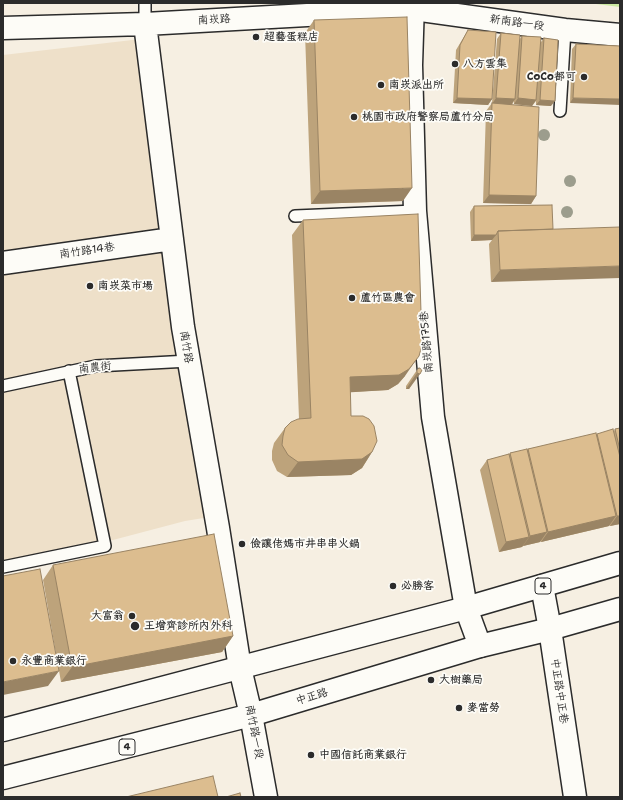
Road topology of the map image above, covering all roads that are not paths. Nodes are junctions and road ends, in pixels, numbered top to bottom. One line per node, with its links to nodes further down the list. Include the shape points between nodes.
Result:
1 (417, 5): 2 (street, 南崁路); 4 (street, 新南路一段); 7 (street, 南崁路175巷, via 411,66)
2 (145, 14): 3 (street, 南崁路); 9 (street, 南竹路)
3 (3, 28)
4 (565, 30): 5 (street, 新南路一段); 6 (lane)
5 (620, 35)
6 (560, 110)
7 (415, 211): 8 (lane); 17 (street, 南崁路175巷, via 433,418)
8 (295, 216)
9 (172, 239): 10 (street, 南竹路14巷); 11 (street, 南竹路)
10 (3, 263)
11 (189, 361): 12 (lane, 南農街, via 96,366); 21 (street, 南竹路)
12 (69, 371): 13 (lane, 南農街); 15 (lane, via 105,546)
13 (3, 386)
14 (620, 563): 16 (street, 4)
15 (3, 567)
16 (542, 586): 17 (street, 4); 19 (street, 中正路中正巷)
17 (466, 608): 20 (street, 南崁路175巷); 21 (street, 4)
18 (620, 609): 19 (street, 中正路 / 4)
19 (550, 629): 20 (street, 中正路 / 4); 26 (street, 中正路中正巷)
20 (480, 646): 22 (street, 中正路 / 4)
21 (240, 668): 22 (street, 南竹路一段); 23 (street, 4)
22 (251, 715): 24 (street, 中正路 / 4); 25 (street, 南竹路一段)
23 (3, 730)
24 (3, 778)
25 (266, 797)
26 (575, 797)

